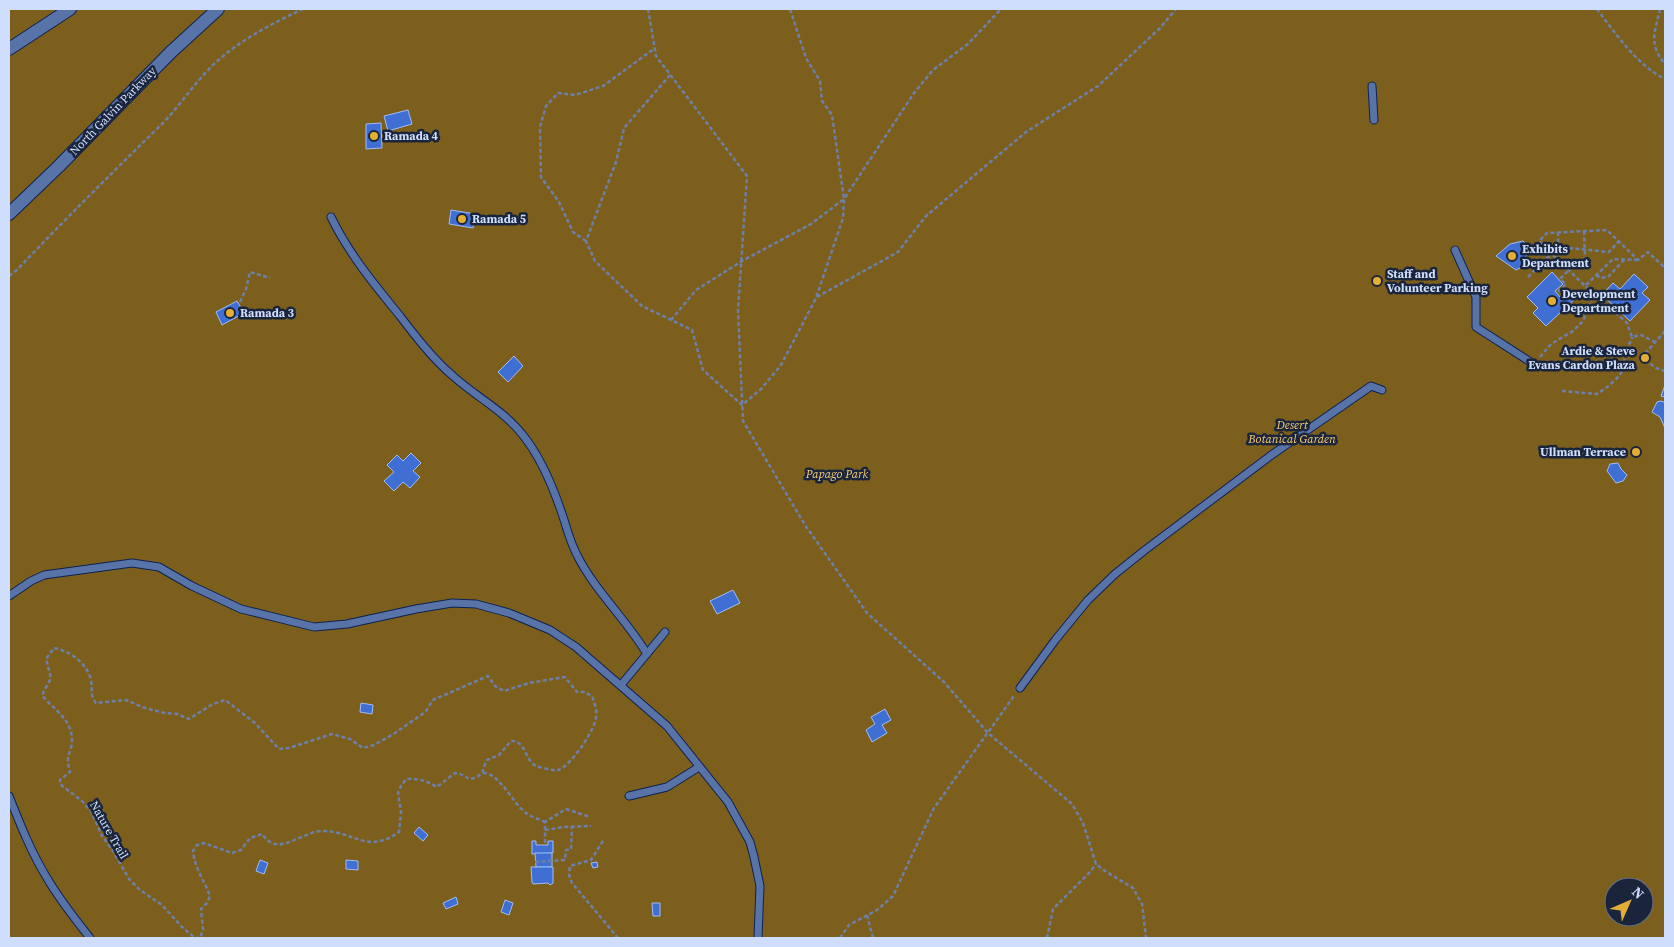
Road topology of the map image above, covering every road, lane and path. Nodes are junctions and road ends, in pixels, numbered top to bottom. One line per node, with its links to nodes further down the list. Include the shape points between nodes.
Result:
1 (70, 9): 11 (main road)
2 (218, 9): 18 (main road, North Galvin Parkway)
3 (304, 9): 37 (path, via 250,38 212,66 165,120)
4 (648, 9): 10 (path)
5 (790, 9): 17 (path, via 806,58 820,81 822,101 832,115)
6 (1001, 9): 17 (path, via 968,44 933,70 914,93)
7 (1176, 9): 43 (path, via 1098,86 1026,132 926,216 898,252)
8 (1597, 9): 14 (path, via 1652,73)
9 (1660, 9): 12 (path, via 1653,36 1654,46)
10 (654, 48): 13 (path); 22 (path, via 603,86 575,95 558,93 546,106 540,127 540,177 559,202 573,232)
11 (9, 49)
12 (1665, 64)
13 (670, 75): 22 (path, via 624,128 616,162); 33 (path, via 747,176)
14 (1665, 79)
15 (1372, 86): 16 (lane)
16 (1374, 120)
17 (844, 199): 33 (path, via 811,224); 43 (path, via 843,218)
18 (9, 214)
19 (331, 217): 59 (lane, via 356,262 426,348 451,375 522,434 549,478 578,556)
20 (1584, 231): 21 (path); 23 (path, via 1607,230); 26 (path)
21 (1558, 232): 24 (path); 28 (path, via 1547,233 1539,241)
22 (586, 241): 45 (path, via 595,261 642,306)
23 (1619, 241): 27 (path); 32 (path)
24 (1558, 247): 26 (path); 28 (path)
25 (1454, 250): 46 (lane, via 1476,297)
26 (1585, 250): 27 (path); 29 (path)
27 (1609, 252): 30 (path)
28 (1552, 253): 35 (path); 38 (path)
29 (1585, 259)
30 (1613, 259): 31 (path); 36 (path)
31 (1625, 259): 32 (path); 36 (path, via 1608,277)
32 (1638, 260): 34 (path, via 1648,252)
33 (742, 261): 45 (path, via 696,290); 56 (path, via 738,310)
34 (1665, 268)
35 (1569, 270): 40 (path); 42 (path, via 1560,278 1566,284)
36 (1596, 275): 40 (path)
37 (9, 276)
38 (1528, 277)
39 (270, 278): 44 (path, via 250,272)
40 (1585, 286): 41 (path)
41 (1591, 291): 49 (path, via 1627,323); 51 (path, via 1591,301 1583,320 1551,344)
42 (1558, 292)
43 (816, 298): 56 (path, via 781,365)
44 (240, 302)
45 (671, 320): 56 (path, via 692,330 703,370)
46 (1476, 327): 47 (lane); 52 (lane)
47 (1467, 330)
48 (1665, 331): 50 (path)
49 (1632, 337): 50 (path, via 1641,335); 55 (path, via 1624,352 1622,371 1605,388 1597,394)
50 (1655, 342): 53 (path, via 1642,357)
51 (1539, 358)
52 (1535, 365)
53 (1663, 371)
54 (1382, 390): 61 (lane, via 1371,386 1144,550 1088,600)
55 (1562, 391)
56 (742, 405): 62 (path, via 743,421 805,526 867,613 944,682)
57 (9, 596): 60 (lane, via 44,575 132,563 159,567 241,609 314,627 348,624 438,604 476,604 550,630)
58 (664, 632): 59 (lane)
59 (647, 654): 60 (lane)
60 (620, 684): 63 (lane, via 667,726)
61 (1020, 688): 62 (path)
62 (988, 733): 75 (path, via 1072,804 1083,822); 76 (path, via 934,808 893,896)
63 (699, 767): 66 (lane, via 667,787); 79 (lane, via 728,802 750,842 760,886)
64 (483, 773): 64 (path, Nature Trail, via 473,780 454,773 437,787 414,778 406,780 398,793 400,832 379,842 368,843 339,832 312,831 280,845 271,844 262,834 250,838 241,850 232,853 204,843 197,845 193,851 194,861 210,896 201,909 203,930 200,938 195,938 162,904 128,879 91,811 60,784 60,780 70,772 67,759 72,749 72,737 62,716 42,695 52,678 46,659 54,648 74,655 91,680 91,695 96,703 126,700 189,718 225,700 255,723 279,748 289,748 332,734 350,739 363,748 422,715 433,700 488,676 495,686 504,691 565,677 576,692 592,696 595,722 568,764 558,770 536,767 530,762 522,744 511,741 499,755 487,760); 68 (path, via 492,776 527,814)
65 (9, 796): 77 (lane, via 46,876)
66 (630, 796)
67 (590, 817): 68 (path, via 566,808)
68 (545, 822): 71 (path)
69 (572, 826): 70 (path); 71 (path); 74 (path, via 571,849 566,850 565,860)
70 (591, 826)
71 (545, 830): 73 (path)
72 (603, 841): 78 (path, via 591,860 570,866 569,875 589,905)
73 (545, 843)
74 (535, 862)
75 (1096, 864): 82 (path, via 1053,909); 83 (path, via 1133,888 1142,904)
76 (867, 915): 80 (path, via 849,926); 81 (path)
77 (90, 938)
78 (618, 938)
79 (758, 938)
80 (840, 938)
81 (873, 938)
82 (1047, 938)
83 (1146, 938)

